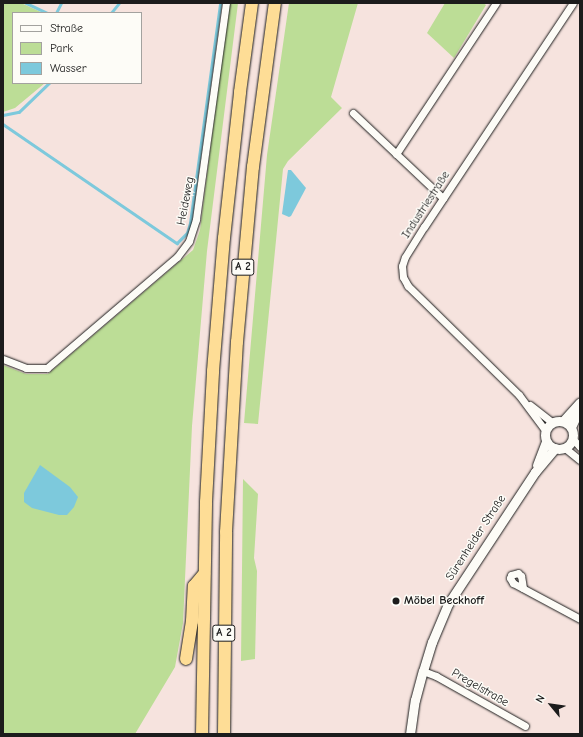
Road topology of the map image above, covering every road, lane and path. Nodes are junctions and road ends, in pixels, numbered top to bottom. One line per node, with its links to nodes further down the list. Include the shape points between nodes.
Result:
1 (226, 3): 9 (street, Heideweg, via 196,219 189,241 177,257 46,368 26,368)
2 (252, 3): 24 (highway, A 2, via 222,260 213,378)
3 (275, 3): 31 (highway, A 2, via 253,167 237,342 226,532)
4 (496, 3): 7 (street)
5 (573, 3): 8 (street, Industriestraße)
6 (352, 113): 7 (street)
7 (396, 154): 8 (street)
8 (443, 198): 10 (street, Industriestraße, via 405,257 402,266 403,277 408,286)
9 (3, 359)
10 (524, 400): 14 (street, Industriestraße); 16 (street, Industriestraße)
11 (580, 402): 13 (main road)
12 (580, 408): 15 (main road)
13 (562, 421): 14 (main road); 15 (main road)
14 (552, 422): 16 (main road)
15 (571, 427): 17 (main road)
16 (545, 430): 18 (main road)
17 (573, 439): 19 (street); 21 (main road)
18 (546, 442): 20 (main road); 23 (main road, Sürenheider Straße)
19 (580, 447)
20 (555, 448): 21 (main road); 23 (main road, Sürenheider Straße)
21 (565, 448): 22 (street)
22 (580, 460)
23 (534, 472): 28 (main road, Sürenheider Straße, via 448,604)
24 (204, 574): 27 (highway, via 194,586); 30 (highway, A 2)
25 (523, 588): 26 (street)
26 (580, 619)
27 (186, 659)
28 (423, 671): 29 (street, Pregelstraße); 32 (main road, Sürenheider Straße)
29 (525, 726)
30 (202, 734)
31 (224, 734)
32 (410, 734)

